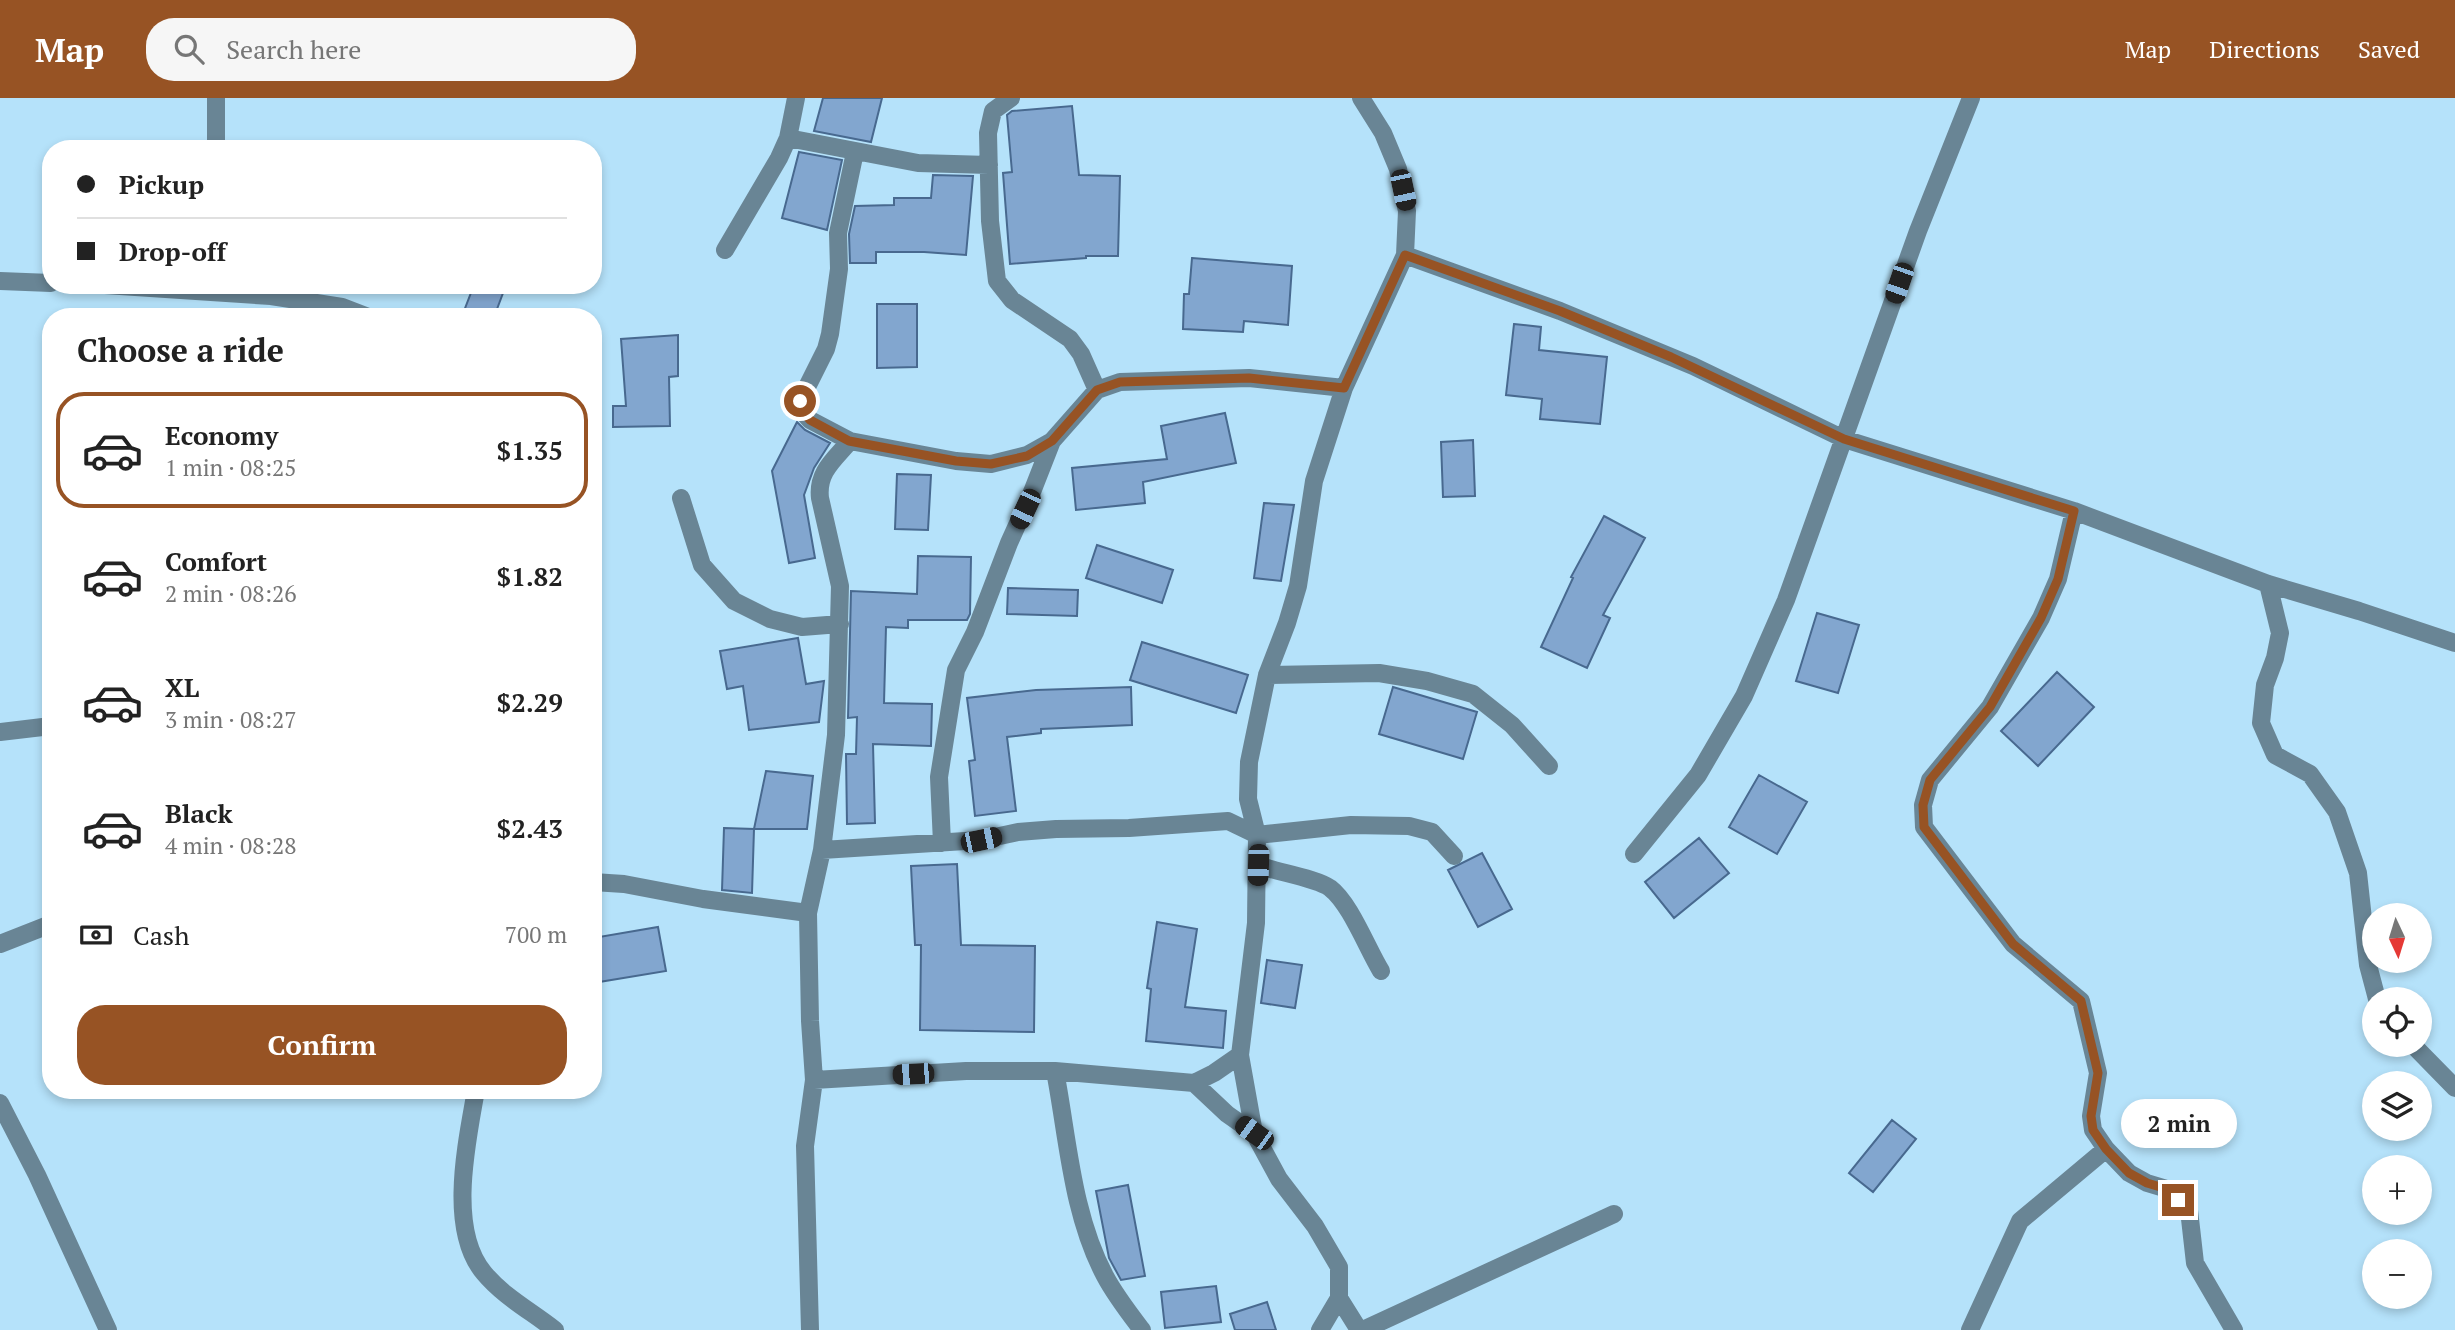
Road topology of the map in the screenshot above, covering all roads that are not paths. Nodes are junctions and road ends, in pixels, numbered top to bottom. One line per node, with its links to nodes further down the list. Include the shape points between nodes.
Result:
1 (216, 98): 7 (street)
2 (796, 98): 6 (street)
3 (1012, 98): 9 (street, via 993,111)
4 (1361, 98): 11 (street, via 1398,169 1407,211)
5 (1971, 98): 18 (street)
6 (788, 138): 8 (street); 10 (street)
7 (216, 140)
8 (855, 152): 9 (street, via 918,163); 19 (street, via 838,233 839,269 830,334 800,401 810,420)
9 (989, 165): 17 (street, via 997,281 1012,300 1070,340)
10 (726, 250)
11 (1405, 255): 16 (street); 18 (street, via 1669,356)
12 (0, 281): 13 (street)
13 (42, 283)
14 (253, 294): 15 (street)
15 (345, 308)
16 (1344, 388): 17 (street, via 1249,378 1120,382); 26 (street, via 1314,481 1297,586)
17 (1097, 390): 20 (street)
18 (1844, 439): 22 (street); 33 (street, via 1786,600 1744,696 1698,775)
19 (849, 441): 20 (street, via 991,464 1027,456); 24 (street, via 822,474 819,486 840,586)
20 (1052, 441): 31 (street, via 956,670 939,777)
21 (681, 498): 24 (street, via 702,565 734,601 770,619 802,627)
22 (2074, 511): 23 (street); 51 (street, via 2058,579 2041,618 1990,707 1930,780 1923,805 1924,827 2013,944 2081,1001 2098,1073 2093,1130)
23 (2268, 584): 25 (street); 41 (street, via 2280,633 2265,685 2261,723 2274,755 2310,774 2337,812 2358,873)
24 (840, 624): 32 (street, via 836,735)
25 (2455, 643)
26 (1267, 675): 29 (street, via 1379,673 1473,694 1512,725); 30 (street, via 1249,762 1248,799)
27 (42, 727): 28 (street)
28 (0, 732)
29 (1549, 766)
30 (1257, 835): 31 (street, via 1228,821 1056,829); 34 (street, via 1350,825 1409,826 1432,832); 35 (street)
31 (942, 843): 32 (street)
32 (822, 850): 37 (street)
33 (1634, 854)
34 (1454, 856)
35 (1258, 865): 40 (street, via 1329,887 1352,915); 42 (street)
36 (602, 883): 37 (street)
37 (808, 914): 45 (street)
38 (42, 928): 39 (street)
39 (0, 944)
40 (1381, 971)
41 (2374, 987)
42 (1240, 1055): 46 (street); 50 (street)
43 (2425, 1057): 47 (street)
44 (1055, 1071): 45 (street); 46 (street); 57 (street, via 1087,1230 1104,1275)
45 (814, 1080): 56 (street, via 805,1146)
46 (1194, 1083): 50 (street)
47 (2455, 1088)
48 (474, 1099): 55 (street, via 461,1211 468,1241 482,1271 498,1288)
49 (0, 1103): 54 (street)
50 (1254, 1133): 53 (street, via 1279,1179 1339,1267)
51 (2106, 1149): 60 (street, via 2020,1221); 61 (street, via 2129,1173 2167,1189 2189,1210 2195,1263)
52 (1614, 1214): 59 (street)
53 (1339, 1298): 58 (street); 59 (street)
54 (108, 1330)
55 (555, 1330)
56 (810, 1330)
57 (1142, 1330)
58 (1320, 1330)
59 (1361, 1330)
60 (1970, 1330)
61 (2234, 1330)

